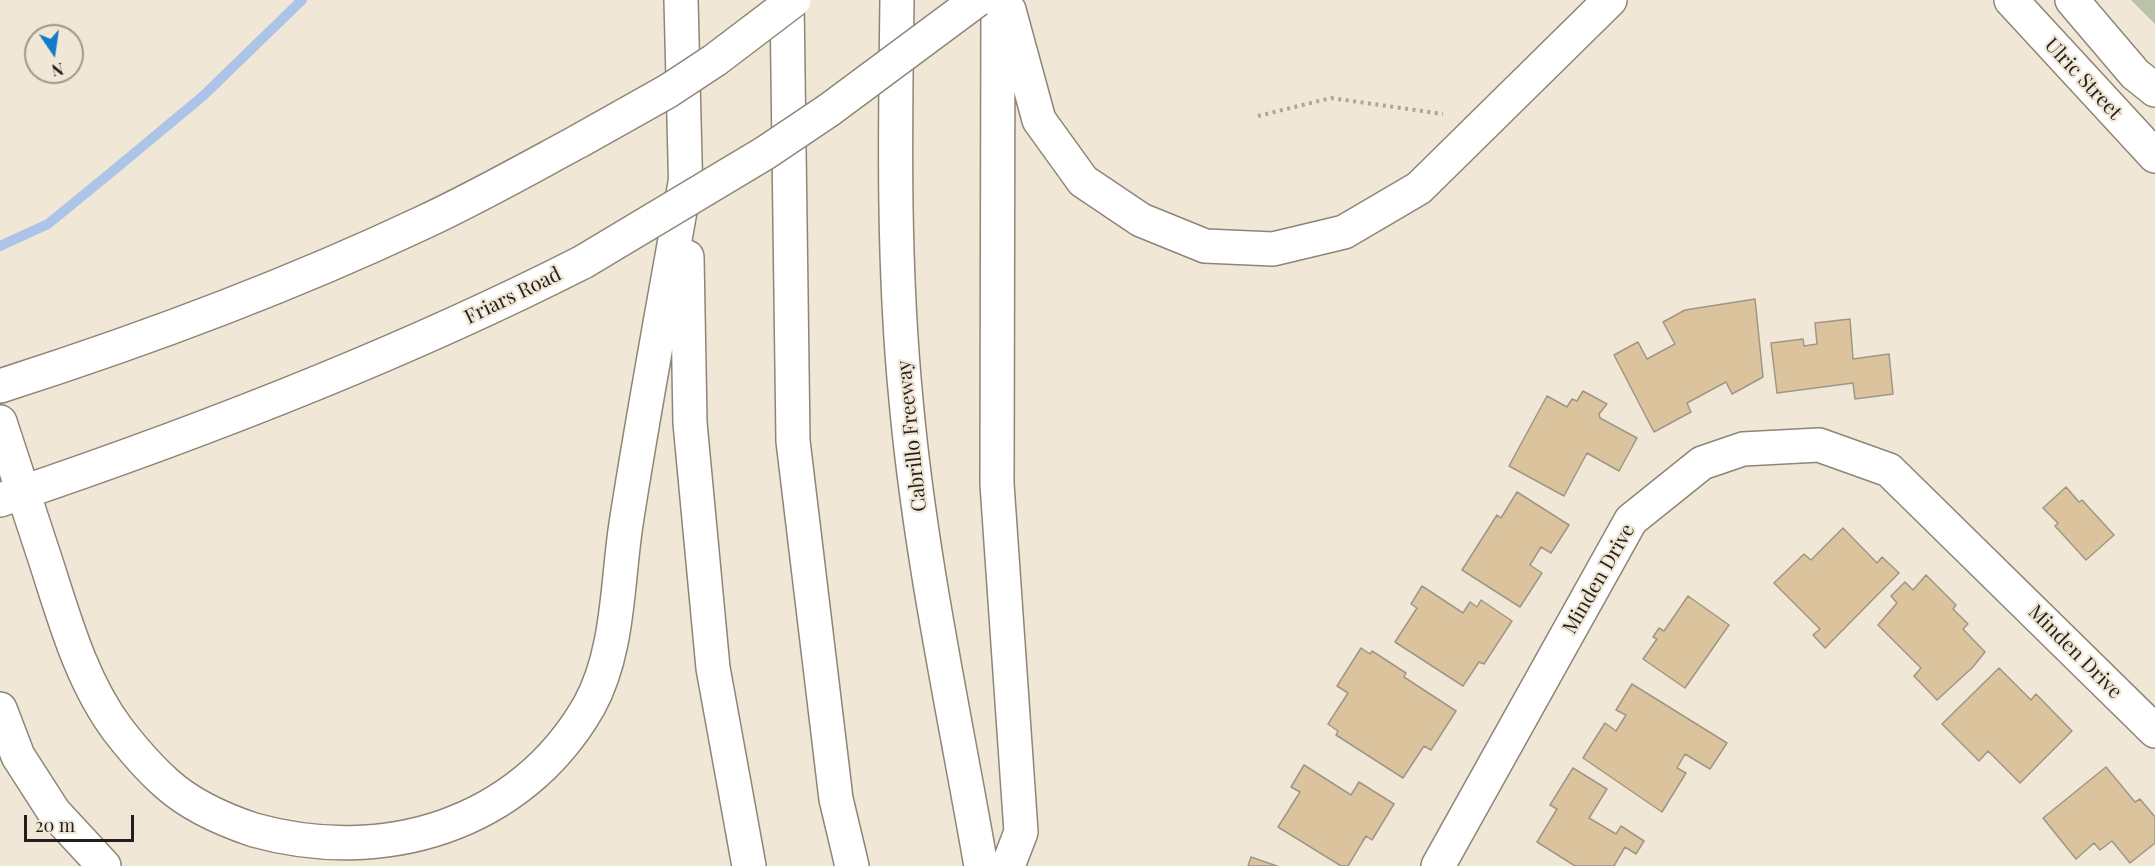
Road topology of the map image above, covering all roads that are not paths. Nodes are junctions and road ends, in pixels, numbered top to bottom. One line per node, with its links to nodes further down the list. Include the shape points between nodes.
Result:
1 (681, 0): 13 (main road)
2 (787, 0): 21 (main road, via 793,441 836,799)
3 (794, 0): 14 (main road, bridge, via 668,91 423,223 262,293)
4 (897, 0): 22 (main road, Cabrillo Freeway, via 895,168 906,399 921,529)
5 (977, 0): 16 (main road, Friars Road, bridge, via 765,153 583,262 436,333 323,381)
6 (998, 0): 23 (main road, via 997,484 1021,832)
7 (1006, 0): 8 (main road, via 1039,120 1083,181 1141,220 1205,246 1273,249 1344,232 1419,188)
8 (1610, 0)
9 (2011, 0): 12 (main road, Ulric Street)
10 (2072, 0): 11 (main road, via 2134,74)
11 (2155, 90)
12 (2155, 156)
13 (686, 177): 16 (main road, via 627,523 609,654 590,703 567,739 536,771 469,820 406,842 344,847 288,841 224,820 167,784 117,728 79,659); 20 (main road, via 690,423 713,668)
14 (0, 387)
15 (0, 422): 16 (main road)
16 (12, 496)
17 (0, 710): 19 (main road, via 18,756 54,812)
18 (2155, 731): 24 (main road, Minden Drive, via 1889,470 1819,446 1743,449 1702,463 1631,520)
19 (104, 866)
20 (749, 866)
21 (852, 866)
22 (981, 866)
23 (1008, 866)
24 (1438, 866)

